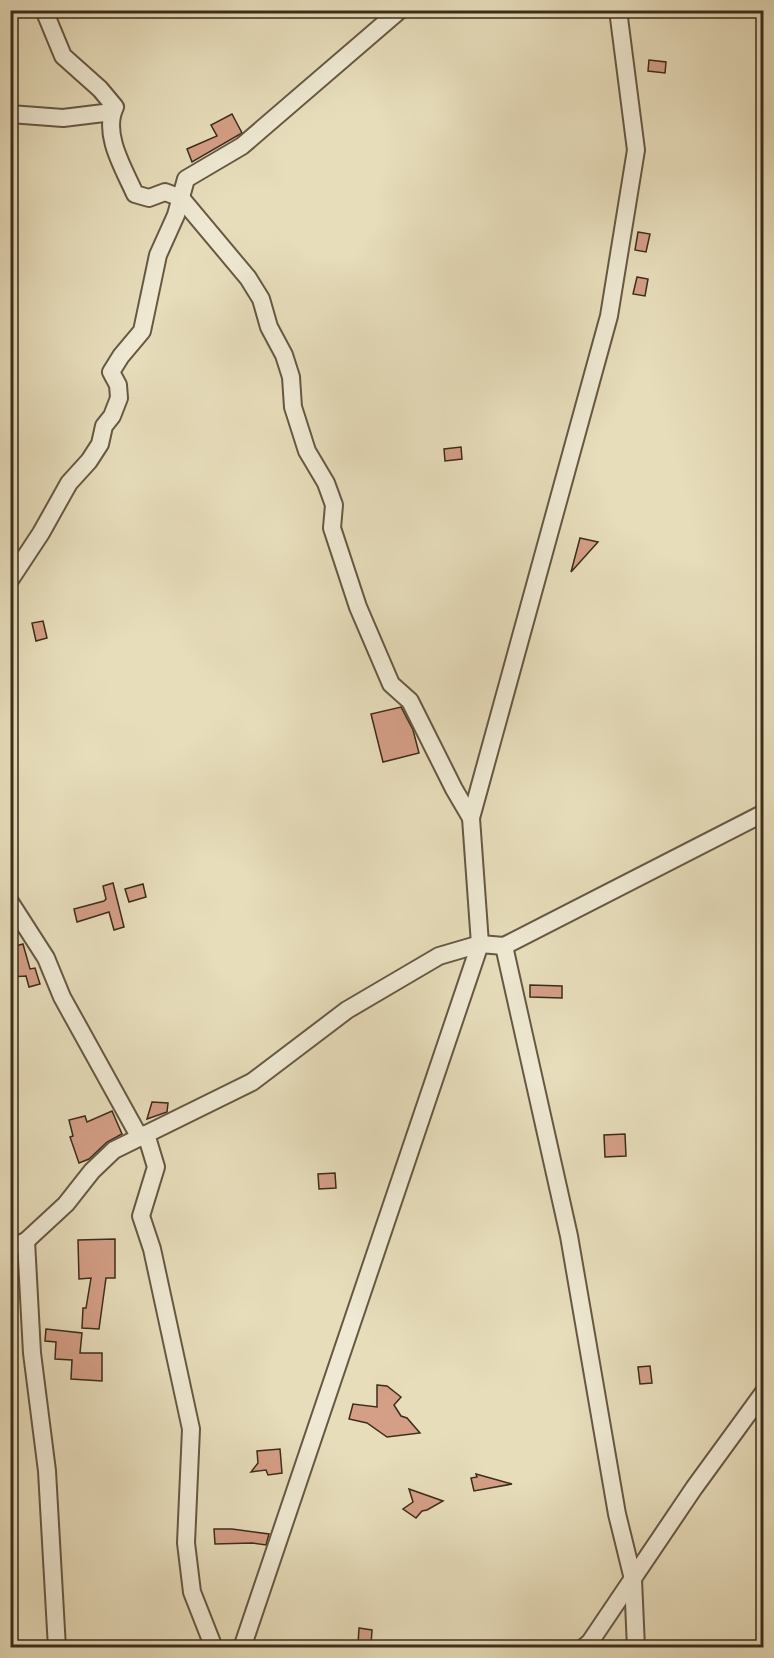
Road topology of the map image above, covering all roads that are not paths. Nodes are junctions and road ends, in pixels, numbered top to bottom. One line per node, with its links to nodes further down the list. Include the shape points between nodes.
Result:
1 (44, 10): 6 (street, via 63,56 100,89 115,107)
2 (400, 10): 8 (street, via 242,146 186,179)
3 (618, 10): 5 (street)
4 (626, 10): 5 (street)
5 (620, 31): 11 (street, via 636,150 609,316)
6 (112, 112): 7 (street, via 63,118); 8 (street, via 113,141 135,194 149,198 165,192)
7 (10, 114)
8 (181, 198): 9 (street, via 158,255 142,332 111,372 119,398 104,426 100,444 69,483); 11 (street, via 261,299 291,377 293,407 307,451 334,506 332,528 358,607 391,684 410,701)
9 (10, 580)
10 (764, 813): 14 (street)
11 (471, 818): 13 (street)
12 (10, 902): 15 (street, via 46,958 62,997)
13 (480, 944): 14 (street); 15 (street, via 439,956 347,1010 252,1082); 21 (street)
14 (504, 946): 18 (street, via 569,1236 617,1514)
15 (143, 1136): 16 (street, via 114,1150 66,1204); 20 (street, via 156,1167 141,1216 152,1249 191,1430 186,1543 192,1592)
16 (18, 1244): 19 (street, via 47,1471)
17 (764, 1392): 18 (street)
18 (633, 1579): 22 (street); 23 (street)
19 (57, 1647)
20 (214, 1647)
21 (242, 1647)
22 (583, 1647)
23 (636, 1647)

